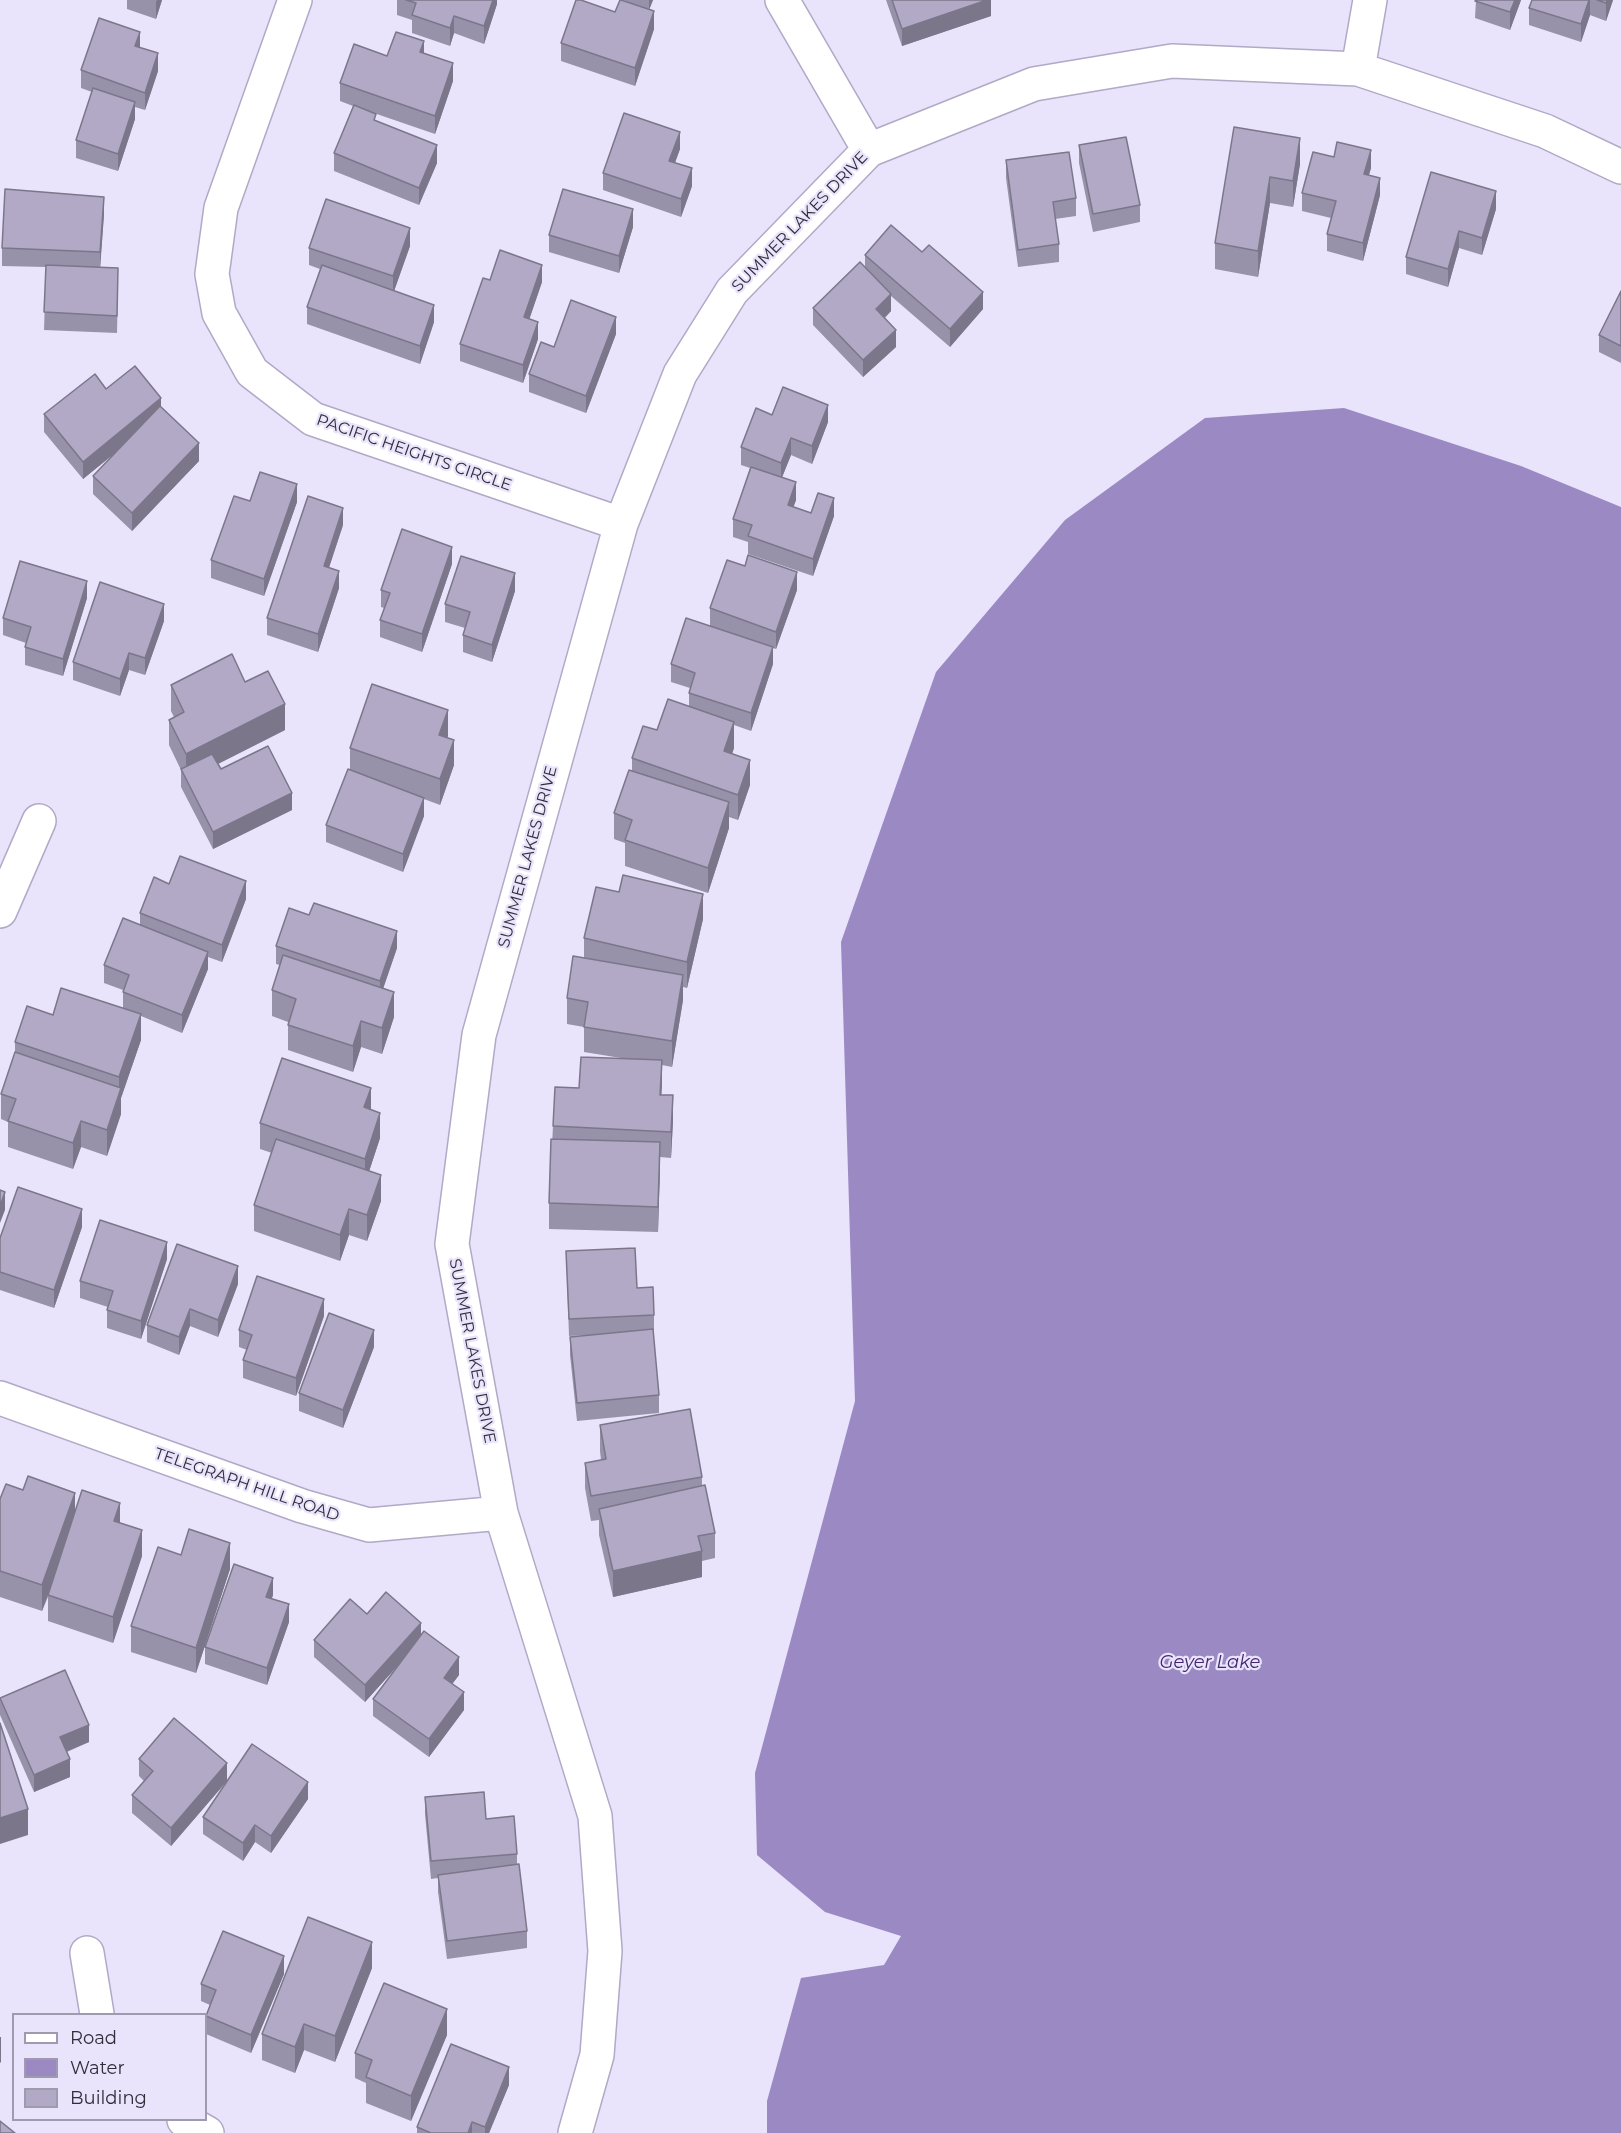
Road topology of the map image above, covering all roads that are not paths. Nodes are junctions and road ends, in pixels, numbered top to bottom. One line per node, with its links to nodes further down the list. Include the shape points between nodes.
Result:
1 (295, 0): 7 (street, PACIFIC HEIGHTS CIRCLE, via 220,208 212,274 219,314 252,372 313,419)
2 (782, 0): 5 (street)
3 (1370, 0): 4 (street)
4 (1358, 69): 5 (street, SUMMER LAKES DRIVE, via 1172,61 1035,84); 6 (street, SUMMER LAKES DRIVE, via 1545,131)
5 (869, 150): 7 (street, SUMMER LAKES DRIVE, via 732,291 680,374)
6 (1621, 166)
7 (621, 524): 11 (street, SUMMER LAKES DRIVE, via 479,1035 452,1244)
8 (39, 821): 9 (street)
9 (0, 911)
10 (0, 1398): 11 (street, TELEGRAPH HILL ROAD, via 302,1506 369,1525)
11 (501, 1513): 16 (street, SUMMER LAKES DRIVE, via 595,1816 605,1951 597,2055)
12 (87, 1953): 13 (street)
13 (98, 2013)
14 (186, 2121): 15 (street)
15 (207, 2133)
16 (575, 2133)

